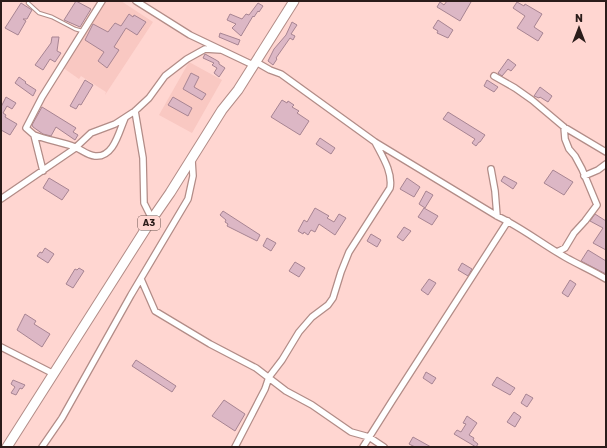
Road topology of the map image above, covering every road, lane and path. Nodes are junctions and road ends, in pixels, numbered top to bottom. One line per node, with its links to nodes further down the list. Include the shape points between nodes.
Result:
1 (102, 1): 5 (street)
2 (136, 1): 6 (street, via 190,35)
3 (294, 1): 7 (highway, A3)
4 (28, 3): 5 (lane, via 39,13 75,30)
5 (84, 31): 12 (street, via 35,107 26,128)
6 (221, 50): 7 (street); 9 (street, via 205,49 186,59 165,76 149,98)
7 (254, 63): 13 (street, via 281,74); 16 (highway, A3)
8 (494, 76): 11 (street, via 516,88)
9 (135, 111): 10 (street); 23 (street, via 143,158 144,203)
10 (125, 118): 14 (street, via 91,133); 14 (street, via 111,150 96,156)
11 (564, 127): 15 (street); 20 (street, via 565,140)
12 (34, 135): 14 (street); 19 (street)
13 (375, 142): 22 (street); 30 (street, via 387,165 392,182 390,188 349,252 333,298 299,332)
14 (76, 147): 19 (street)
15 (606, 152)
16 (192, 157): 23 (highway, A3); 26 (street, via 193,176 188,199)
17 (606, 164): 20 (street)
18 (491, 170): 22 (street)
19 (43, 171): 21 (street)
20 (584, 176): 25 (street, via 597,205 565,248)
21 (1, 199)
22 (497, 216): 24 (street)
23 (152, 219): 29 (highway, A3)
24 (508, 221): 25 (street); 31 (street)
25 (557, 252): 27 (street)
26 (141, 279): 30 (street, via 155,311); 33 (street, via 62,418)
27 (606, 279)
28 (1, 347): 29 (street)
29 (54, 374): 32 (highway, A3)
30 (269, 377): 31 (street, via 286,391 351,432); 34 (street)
31 (369, 437): 35 (street); 36 (street)
32 (7, 447)
33 (42, 447)
34 (235, 447)
35 (363, 447)
36 (384, 447)

